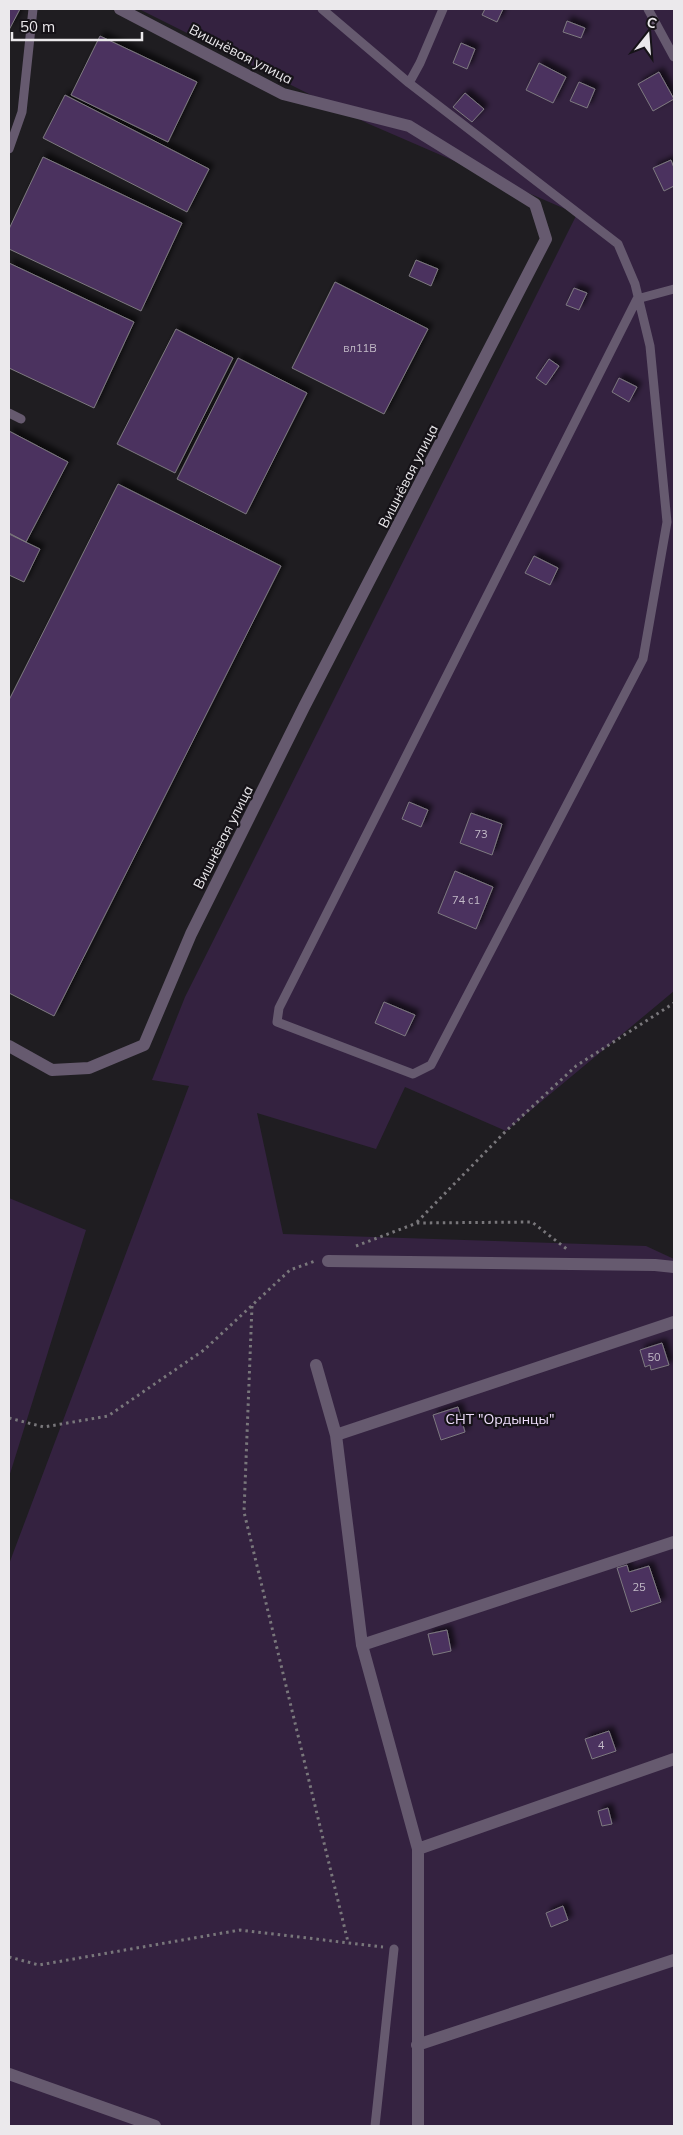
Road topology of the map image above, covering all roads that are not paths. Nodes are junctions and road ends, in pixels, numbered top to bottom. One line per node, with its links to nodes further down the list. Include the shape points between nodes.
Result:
1 (33, 9): 8 (lane, via 22,112)
2 (120, 9): 13 (street, Вишнёвая улица, via 282,94 409,126 534,204 546,239 304,707 191,934 144,1045 89,1068 52,1070)
3 (322, 9): 7 (lane)
4 (443, 9): 7 (lane)
5 (648, 9): 6 (lane)
6 (674, 57)
7 (409, 83): 10 (lane, via 618,244 635,284)
8 (9, 149)
9 (674, 289): 10 (lane)
10 (637, 300): 10 (lane, via 650,346 667,522 643,659 431,1065 413,1074 277,1022 279,1008)
11 (9, 413): 12 (lane)
12 (21, 419)
13 (9, 1046)
14 (323, 1261): 15 (street)
15 (674, 1267)
16 (674, 1322): 18 (street)
17 (316, 1364): 18 (street)
18 (336, 1434): 20 (street)
19 (674, 1542): 20 (street)
20 (362, 1645): 22 (street)
21 (674, 1759): 22 (street)
22 (418, 1849): 25 (street)
23 (394, 1949): 28 (lane)
24 (674, 1960): 25 (street)
25 (417, 2045): 29 (street)
26 (9, 2074): 27 (street)
27 (155, 2126)
28 (375, 2126)
29 (418, 2126)

